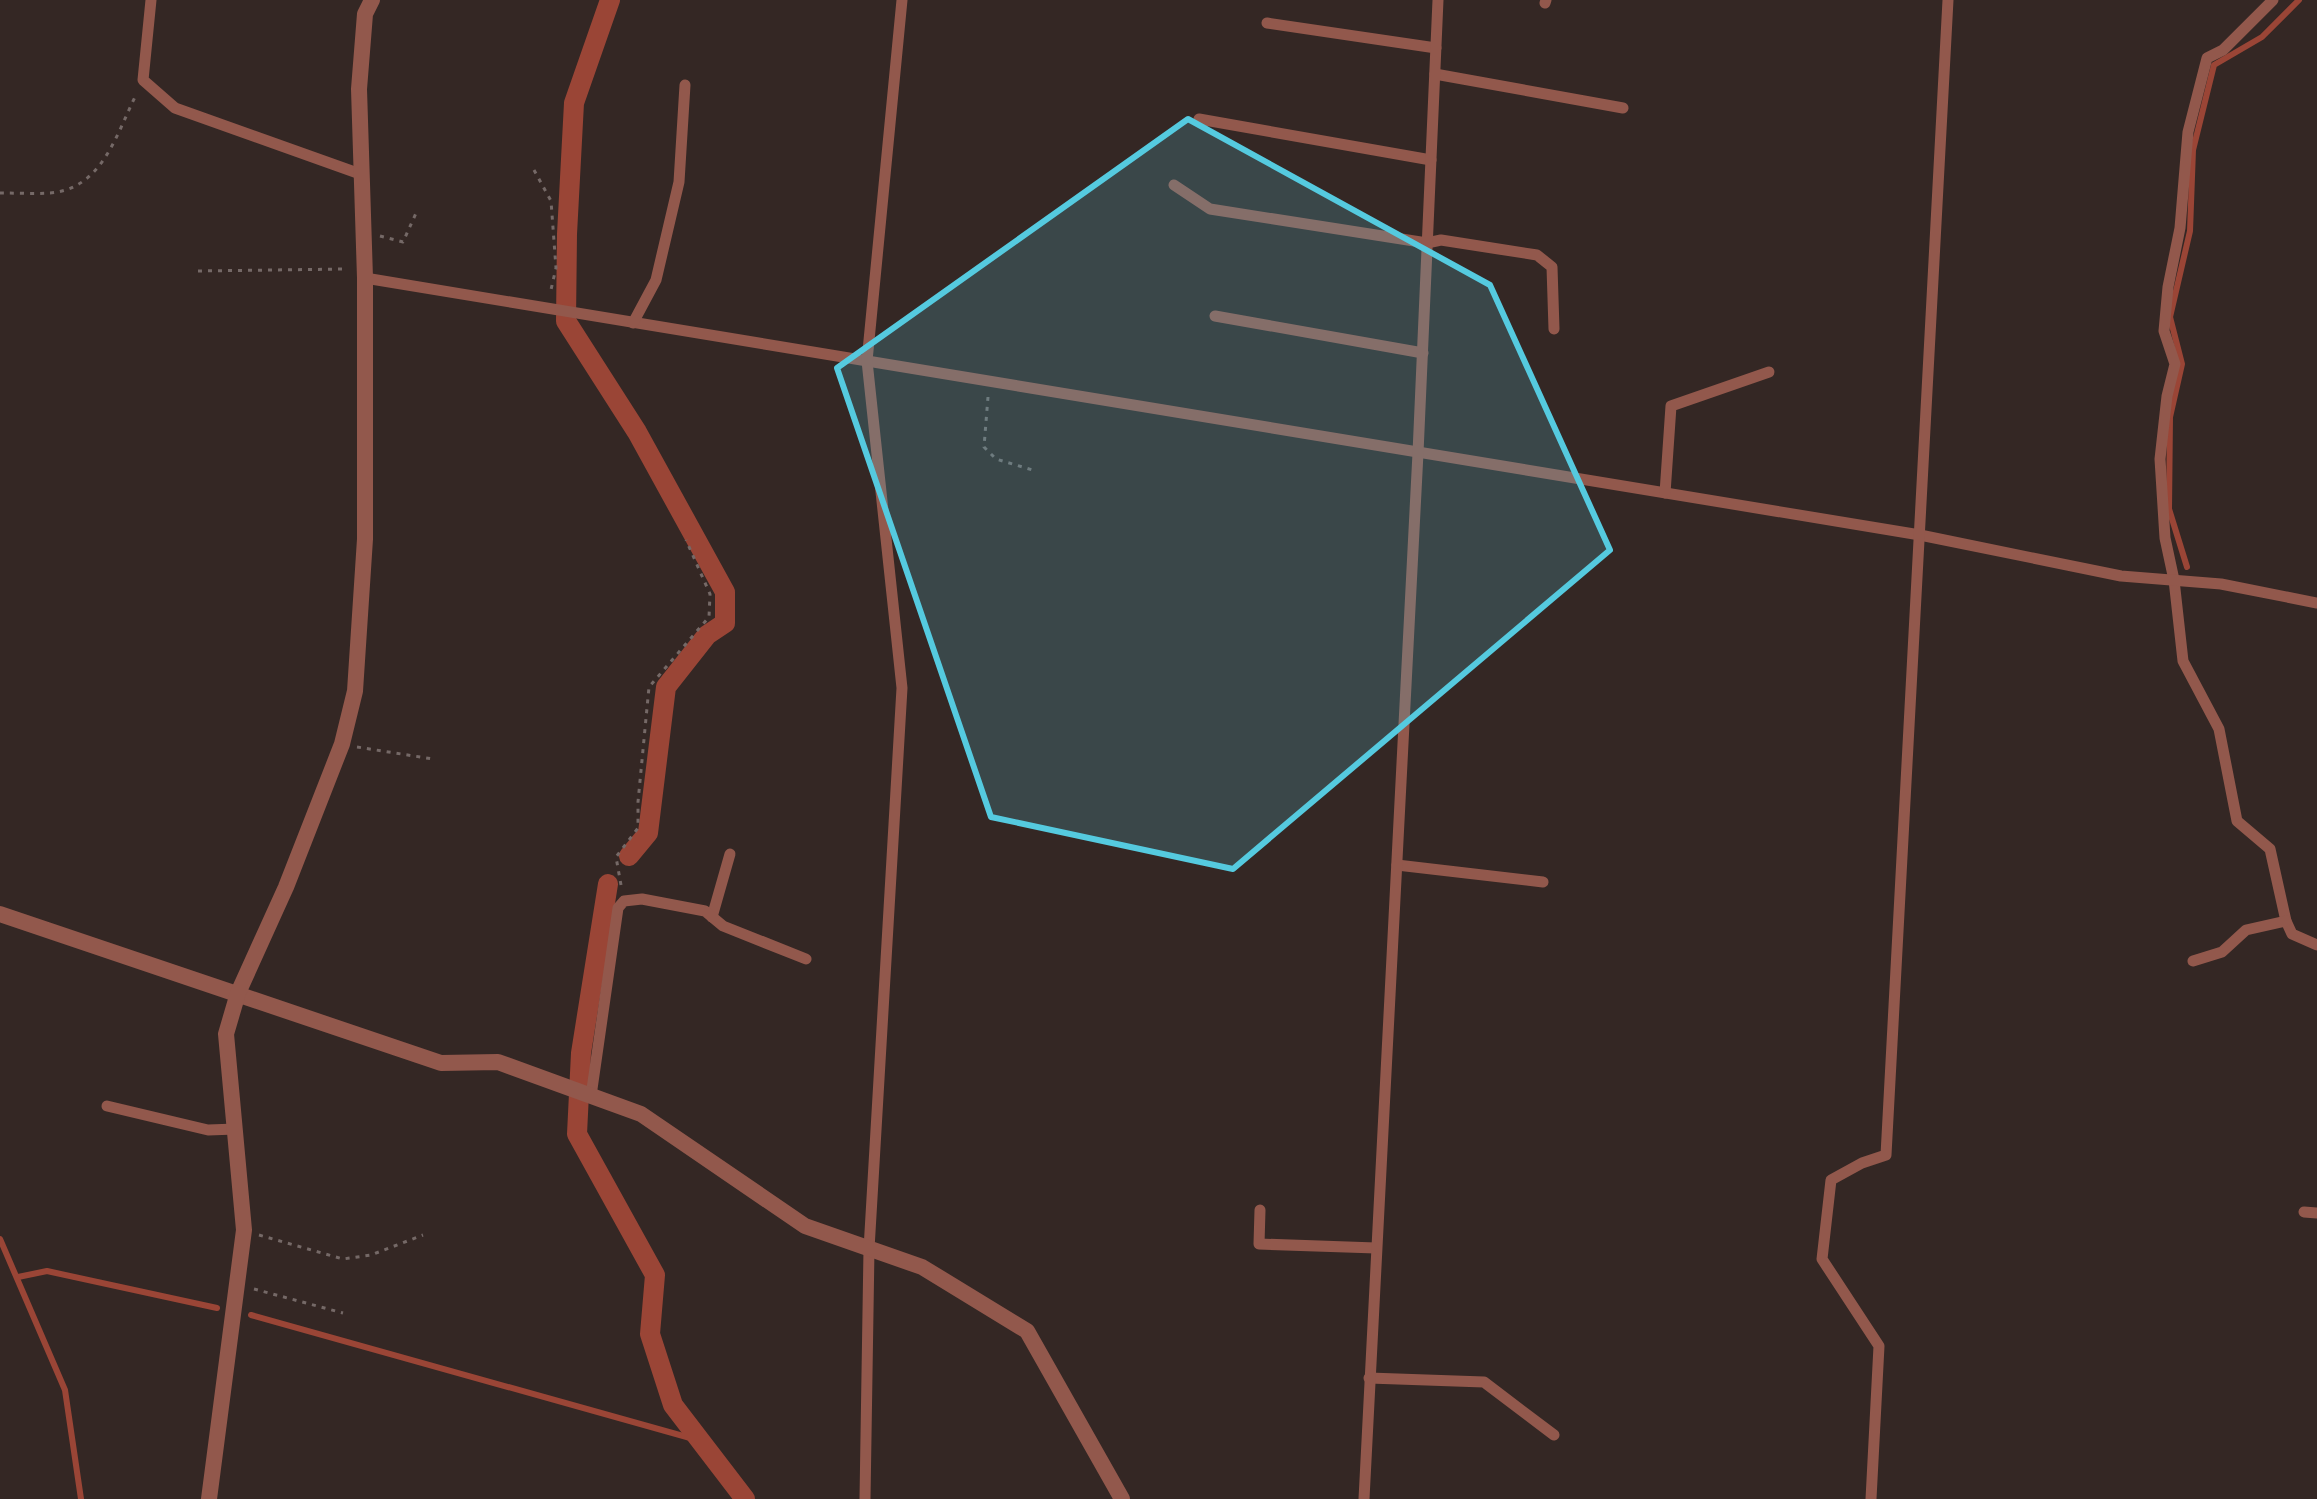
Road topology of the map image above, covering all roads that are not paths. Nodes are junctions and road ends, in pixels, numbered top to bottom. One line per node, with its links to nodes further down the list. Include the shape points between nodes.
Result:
1 (151, 0): 14 (lane, via 143,80 175,108)
2 (372, 0): 14 (street, via 365,14 359,89)
3 (902, 0): 22 (lane)
4 (1438, 0): 8 (lane)
5 (1948, 0): 26 (lane)
6 (2273, 0): 27 (lane, via 2223,50 2207,58 2188,132 2164,331 2175,364 2160,459 2165,538)
7 (1267, 23): 8 (lane)
8 (1436, 48): 9 (lane)
9 (1435, 74): 11 (lane); 13 (lane)
10 (685, 85): 19 (lane, via 679,182 656,280)
11 (1623, 108)
12 (1199, 119): 13 (lane)
13 (1431, 160): 16 (lane)
14 (363, 175): 17 (street)
15 (1174, 185): 16 (lane, via 1210,209)
16 (1427, 243): 20 (lane, via 1441,240 1537,255 1552,267); 21 (lane)
17 (365, 273): 19 (lane); 38 (street, via 365,539 355,691 342,744)
18 (1215, 316): 21 (lane)
19 (633, 323): 22 (lane)
20 (1554, 329)
21 (1423, 353): 24 (lane)
22 (867, 361): 24 (lane); 44 (lane, via 902,688)
23 (1769, 372): 25 (lane, via 1671,406)
24 (1418, 453): 25 (lane); 30 (lane)
25 (1665, 493): 26 (lane)
26 (1920, 535): 27 (lane, via 2121,576); 51 (lane, via 1886,1155 1831,1180 1822,1259 1879,1346)
27 (2174, 580): 28 (lane); 34 (lane, via 2183,661 2219,729 2237,821 2270,849)
28 (2317, 603)
29 (730, 854): 33 (lane)
30 (1397, 865): 31 (lane); 43 (lane)
31 (1543, 882)
32 (0, 914): 38 (street)
33 (712, 917): 36 (lane); 39 (lane, via 705,911 642,899 624,901 618,908)
34 (2286, 921): 35 (lane, via 2292,934); 37 (lane, via 2246,930 2222,952)
35 (2317, 945)
36 (806, 959)
37 (2193, 961)
38 (238, 993): 39 (street, via 441,1063 498,1062); 41 (street, via 226,1034)
39 (591, 1096): 44 (street, via 641,1114 805,1226)
40 (107, 1106): 41 (lane, via 208,1130)
41 (236, 1129): 47 (street, via 244,1230)
42 (1260, 1210): 43 (lane, via 1259,1244)
43 (1376, 1248): 45 (lane)
44 (869, 1249): 48 (lane); 49 (street, via 922,1267 1027,1331)
45 (1369, 1378): 46 (lane, via 1484,1382); 50 (lane)
46 (1554, 1435)
47 (209, 1499)
48 (865, 1499)
49 (1122, 1499)
50 (1364, 1499)
51 (1871, 1499)

